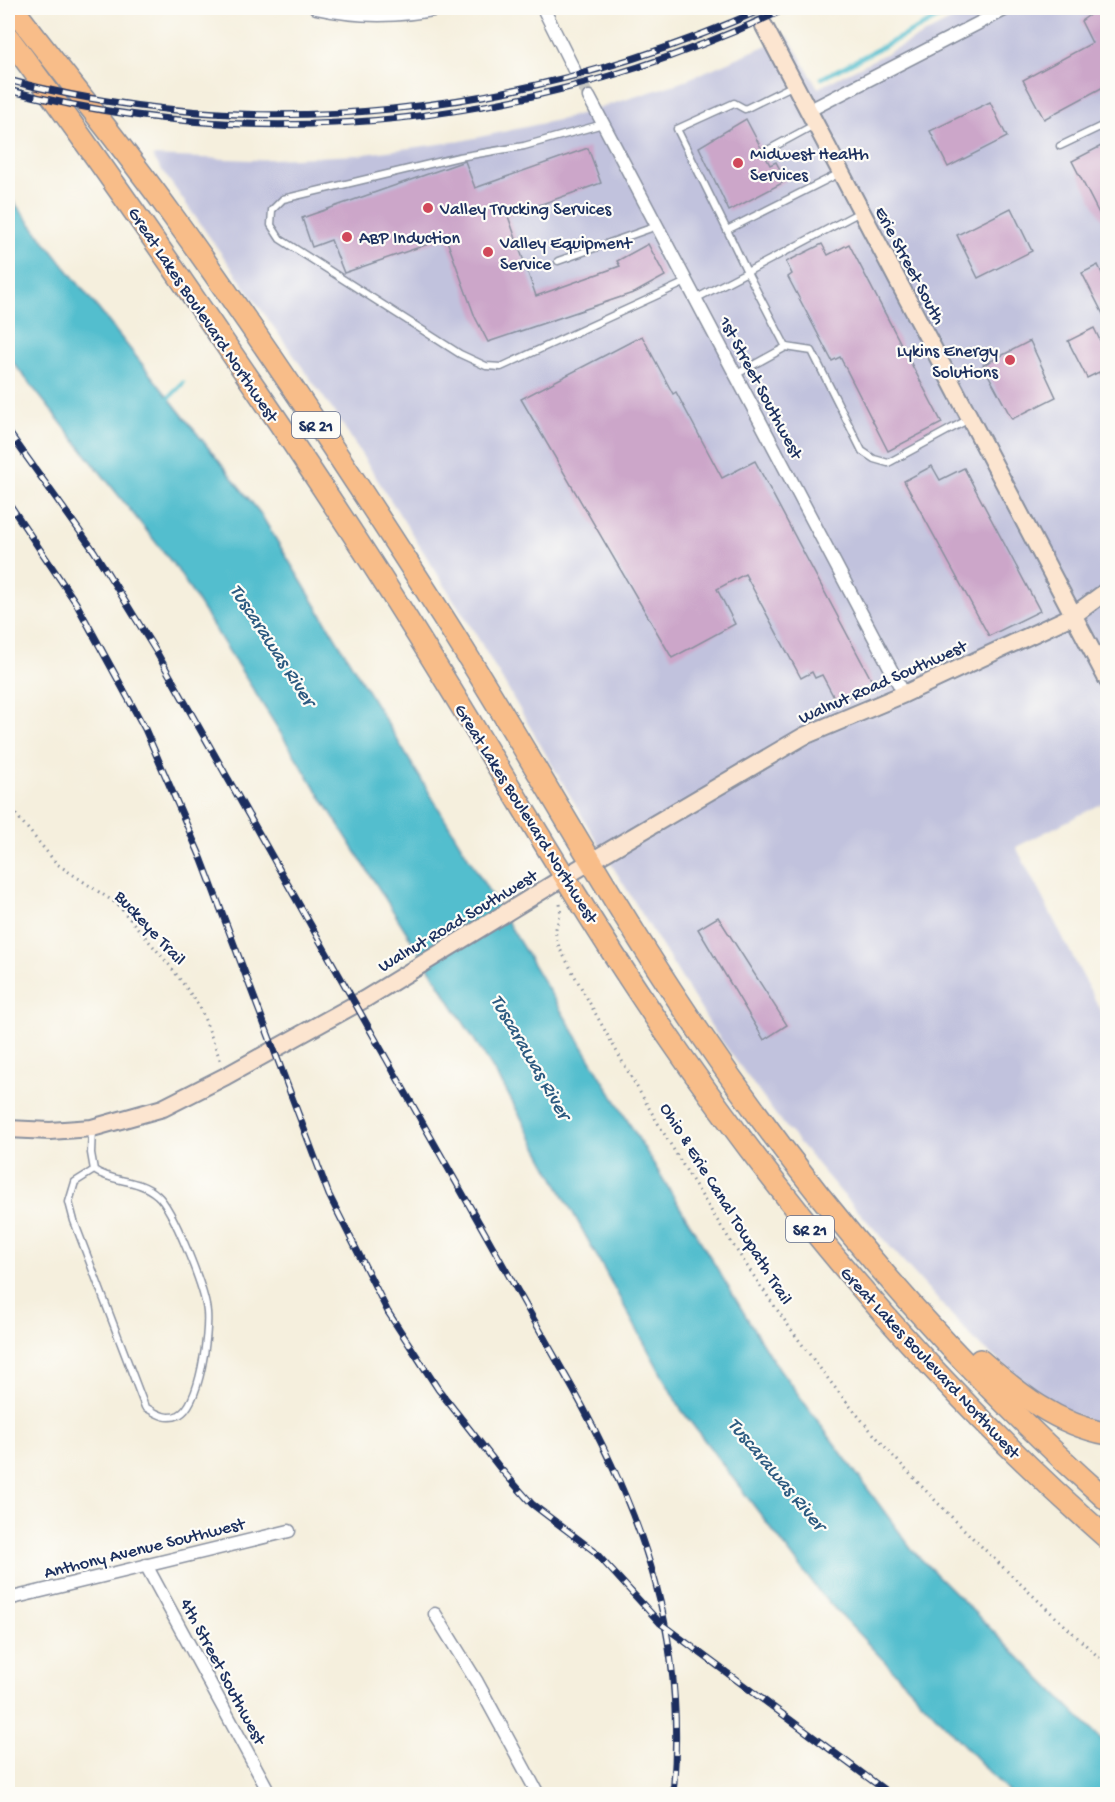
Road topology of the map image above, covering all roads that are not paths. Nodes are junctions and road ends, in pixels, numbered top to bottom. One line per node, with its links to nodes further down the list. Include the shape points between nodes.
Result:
1 (13, 8): 31 (highway, Great Lakes Boulevard Northwest / SR 21, via 120,145 248,323 441,615)
2 (316, 8): 3 (street, via 379,16)
3 (444, 8)
4 (543, 8): 8 (street)
5 (1008, 8): 11 (street)
6 (764, 26): 9 (main road, Erie Street South)
7 (8, 37): 32 (highway, Great Lakes Boulevard Northwest / SR 21, via 101,164 281,426 390,591)
8 (574, 70)
9 (794, 86): 11 (main road, Erie Street South); 19 (lane, via 745,109 734,103 676,129)
10 (589, 98): 13 (street, 1st Street Southwest)
11 (811, 118): 15 (lane); 16 (main road, Erie Street South)
12 (1107, 123): 14 (lane)
13 (603, 124): 18 (street, 1st Street Southwest); 22 (lane, via 524,146 459,157 283,199 272,210 271,225 280,239 319,267 486,366 501,367)
14 (1060, 146)
15 (768, 150)
16 (840, 173): 17 (main road, Erie Street South); 19 (lane)
17 (861, 212): 21 (lane); 26 (main road, Erie Street South)
18 (657, 226): 20 (lane); 22 (street, 1st Street Southwest)
19 (727, 230): 21 (lane)
20 (558, 261)
21 (747, 272): 23 (lane); 24 (lane)
22 (686, 282): 23 (street, 1st Street Southwest)
23 (695, 300): 25 (street, 1st Street Southwest)
24 (786, 347): 25 (lane); 26 (lane, via 812,351 862,451 874,459 888,463)
25 (735, 375): 30 (street, 1st Street Southwest)
26 (969, 419): 28 (main road, Erie Street South)
27 (1107, 590): 28 (main road, Walnut Road Southwest)
28 (1074, 615): 29 (main road, Erie Street South); 30 (main road, Walnut Road Southwest)
29 (1107, 681)
30 (904, 694): 31 (main road, Walnut Road Southwest, via 804,736)
31 (592, 860): 32 (main road, Walnut Road Southwest); 36 (highway, Great Lakes Boulevard Northwest / SR 21, via 739,1089 831,1211)
32 (566, 876): 33 (main road, Walnut Road Southwest, via 381,989 226,1076 163,1108); 40 (highway, Great Lakes Boulevard Northwest / SR 21, via 712,1100 812,1231 949,1387)
33 (92, 1128): 34 (main road, Walnut Road Southwest); 35 (lane)
34 (8, 1129)
35 (94, 1170): 35 (lane, via 104,1178 136,1183 157,1195 170,1212 201,1285 207,1311 202,1361 190,1407 178,1415 163,1417 145,1407 75,1221 69,1202 75,1182)
36 (894, 1285): 37 (highway, via 1032,1403 1071,1424); 38 (highway, Great Lakes Boulevard Northwest / SR 21, via 985,1383)
37 (1107, 1434)
38 (1107, 1501)
39 (289, 1531): 41 (street, Anthony Avenue Southwest)
40 (1107, 1539)
41 (146, 1564): 42 (street, Anthony Avenue Southwest); 44 (street, 4th Street Southwest)
42 (8, 1599)
43 (435, 1614): 45 (street)
44 (270, 1794)
45 (538, 1794)

